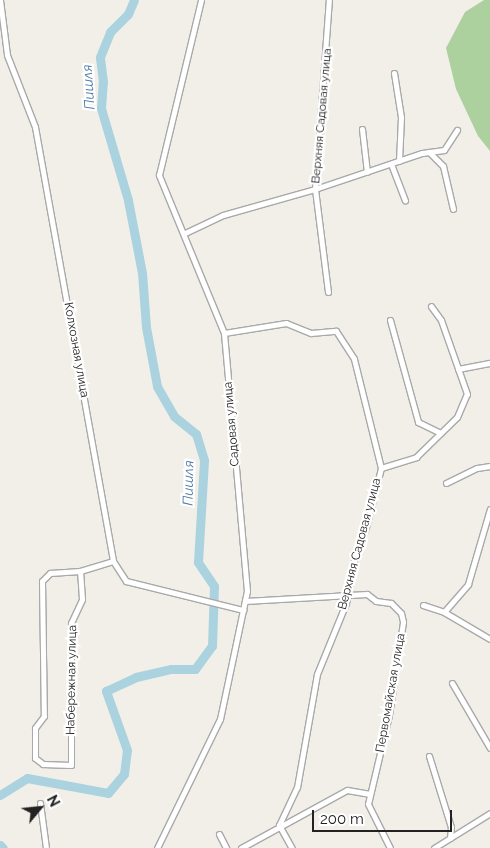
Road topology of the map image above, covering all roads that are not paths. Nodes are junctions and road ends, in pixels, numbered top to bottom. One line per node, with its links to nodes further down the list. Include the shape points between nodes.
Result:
1 (0, 0): 26 (street, Колхозная улица, via 8,55 35,127)
2 (201, 0): 14 (street, Садовая улица, via 159,176)
3 (329, 0): 11 (street, Верхняя Садовая улица)
4 (394, 73): 8 (street, via 401,117)
5 (362, 129): 10 (street)
6 (457, 130): 7 (street, via 444,150)
7 (429, 152): 8 (street); 13 (street, via 443,166)
8 (399, 161): 9 (street)
9 (390, 164): 10 (street); 12 (street)
10 (367, 172): 11 (street)
11 (315, 190): 14 (street, via 222,215); 15 (street, Верхняя Садовая улица)
12 (405, 200)
13 (453, 208)
14 (185, 233): 18 (street, Садовая улица)
15 (328, 292)
16 (431, 306): 20 (street, via 441,320)
17 (390, 320): 21 (street, via 418,422)
18 (224, 333): 23 (street, Верхняя Садовая улица, via 286,324 310,334 336,331 354,359); 29 (street, Садовая улица, via 247,591)
19 (490, 363): 20 (street)
20 (458, 369): 21 (street, via 467,394 457,417)
21 (441, 433): 23 (street, via 416,457)
22 (490, 466): 24 (street, via 477,468)
23 (381, 468): 28 (street, Верхняя Садовая улица, via 354,560)
24 (446, 484)
25 (490, 509): 32 (street, via 468,584)
26 (113, 561): 27 (street); 31 (street, Колхозная улица, via 126,581)
27 (80, 571): 27 (street, Набережная улица, via 82,599 70,623 71,765 43,764 35,758 35,728 44,716 42,581 50,573)
28 (348, 595): 29 (street); 37 (street, Первомайская улица, via 366,594 391,603 401,613 403,622 390,715); 40 (street, Верхняя Садовая улица, via 317,674 297,787)
29 (245, 601): 31 (street, Садовая улица)
30 (423, 605): 32 (street)
31 (243, 610): 44 (street, Садовая улица, via 220,719)
32 (444, 612): 33 (street)
33 (490, 639)
34 (452, 683): 35 (street)
35 (490, 748)
36 (429, 756): 42 (street, via 451,827)
37 (369, 794): 40 (street, via 347,790); 48 (street, Первомайская улица, via 368,804)
38 (40, 804): 43 (street)
39 (490, 813): 42 (street)
40 (280, 827): 46 (street); 47 (street)
41 (219, 834): 45 (street)
42 (450, 838): 49 (street)
43 (46, 848)
44 (157, 848)
45 (226, 848)
46 (241, 848)
47 (292, 848)
48 (390, 848)
49 (434, 848)

